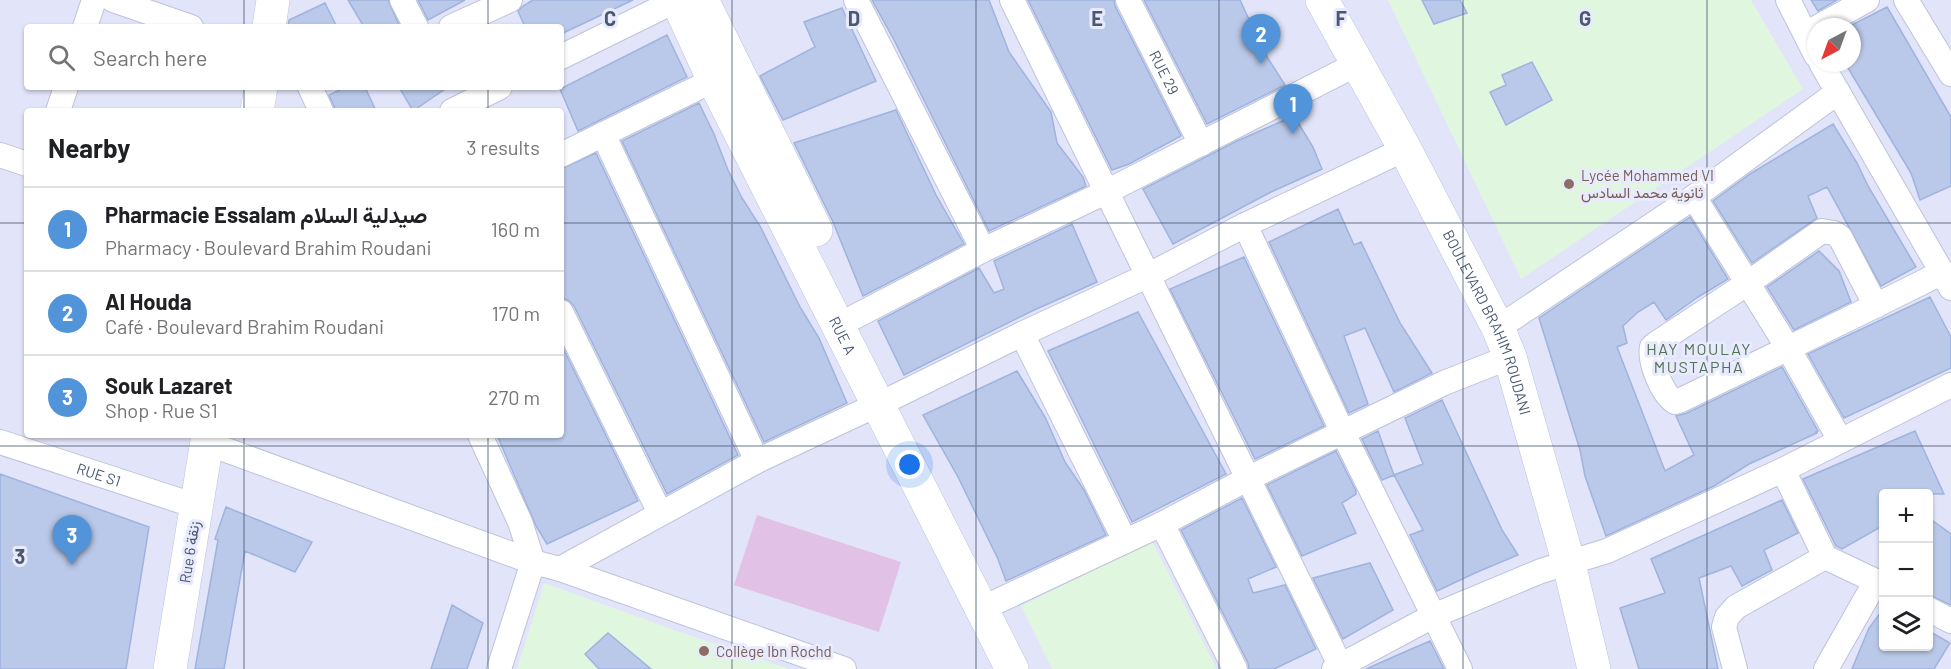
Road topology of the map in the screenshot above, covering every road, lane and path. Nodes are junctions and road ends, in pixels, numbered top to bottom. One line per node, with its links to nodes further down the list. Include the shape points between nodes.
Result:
1 (94, 0): 15 (street)
2 (113, 0): 16 (street)
3 (402, 0): 17 (street)
4 (510, 0): 18 (street)
5 (677, 0): 20 (street); 24 (street, RUE A)
6 (702, 0): 24 (street, RUE A)
7 (855, 0): 41 (street)
8 (1012, 0): 38 (street)
9 (1128, 0): 33 (street, RUE 29)
10 (1322, 0): 21 (street, BOULEVARD BRAHIM ROUDANI)
11 (1788, 0): 19 (street)
12 (1867, 0): 14 (street)
13 (1906, 0): 23 (street)
14 (1840, 18)
15 (86, 24)
16 (182, 24)
17 (414, 24)
18 (458, 24)
19 (1807, 26)
20 (564, 56)
21 (1357, 64): 33 (street); 34 (street, BOULEVARD BRAHIM ROUDANI)
22 (1826, 72): 28 (street)
23 (1951, 74)
24 (725, 75): 32 (street); 47 (street, RUE A, via 808,264)
25 (65, 90): 29 (street)
26 (261, 90): 30 (street)
27 (495, 90): 31 (street)
28 (1838, 92): 39 (street); 42 (street)
29 (59, 108)
30 (258, 108)
31 (458, 108)
32 (603, 134): 35 (street); 59 (street)
33 (1200, 144): 38 (street)
34 (1405, 149): 40 (street); 48 (street, BOULEVARD BRAHIM ROUDANI)
35 (564, 154)
36 (0, 155): 37 (street)
37 (24, 163)
38 (1106, 192): 41 (street); 43 (street)
39 (1694, 197): 44 (street); 48 (street)
40 (1245, 225): 43 (street); 54 (street)
41 (983, 250): 47 (street)
42 (1945, 268): 45 (street)
43 (1147, 276): 49 (street); 61 (street)
44 (1748, 283): 45 (street, via 1822,231 1834,233 1840,237); 50 (street); 50 (street, via 1652,347 1664,392 1675,402 1681,400)
45 (1876, 306): 50 (street)
46 (564, 318): 63 (street)
47 (847, 321): 53 (street, RUE A)
48 (1498, 328): 51 (street, BOULEVARD BRAHIM ROUDANI)
49 (1022, 334): 53 (street); 65 (street)
50 (1788, 348): 57 (street)
51 (1510, 357): 54 (street); 68 (street, BOULEVARD BRAHIM ROUDANI)
52 (1951, 385): 57 (street)
53 (888, 400): 59 (street); 72 (street, RUE A)
54 (1342, 431): 61 (street); 74 (street)
55 (481, 438): 67 (street, via 520,522)
56 (208, 439): 62 (street, Rue 6 زنقة); 67 (street)
57 (1840, 440): 60 (street)
58 (0, 442): 62 (street, RUE S1)
59 (757, 461): 63 (street)
60 (1783, 470): 66 (street); 68 (street, via 1607,551)
61 (1249, 478): 64 (street); 77 (street)
62 (196, 506): 78 (street, Rue 6 زنقة)
63 (660, 513): 69 (street)
64 (1162, 524): 65 (street); 81 (street)
65 (1125, 541): 72 (street)
66 (1825, 557): 70 (street); 84 (street, via 1736,607 1726,617 1724,627)
67 (533, 562): 69 (street); 79 (street)
68 (1569, 564): 74 (street, via 1540,571); 83 (street, BOULEVARD BRAHIM ROUDANI)
69 (560, 569): 80 (street)
70 (1879, 583)
71 (1879, 585): 85 (street)
72 (991, 604): 76 (street, RUE A)
73 (1933, 611): 75 (street)
74 (1433, 616): 77 (street); 82 (street)
75 (1951, 621)
76 (1013, 666)
77 (1339, 668)
78 (170, 669)
79 (499, 669)
80 (844, 669)
81 (1235, 669)
82 (1460, 669)
83 (1594, 669)
84 (1735, 669)
85 (1826, 669)

